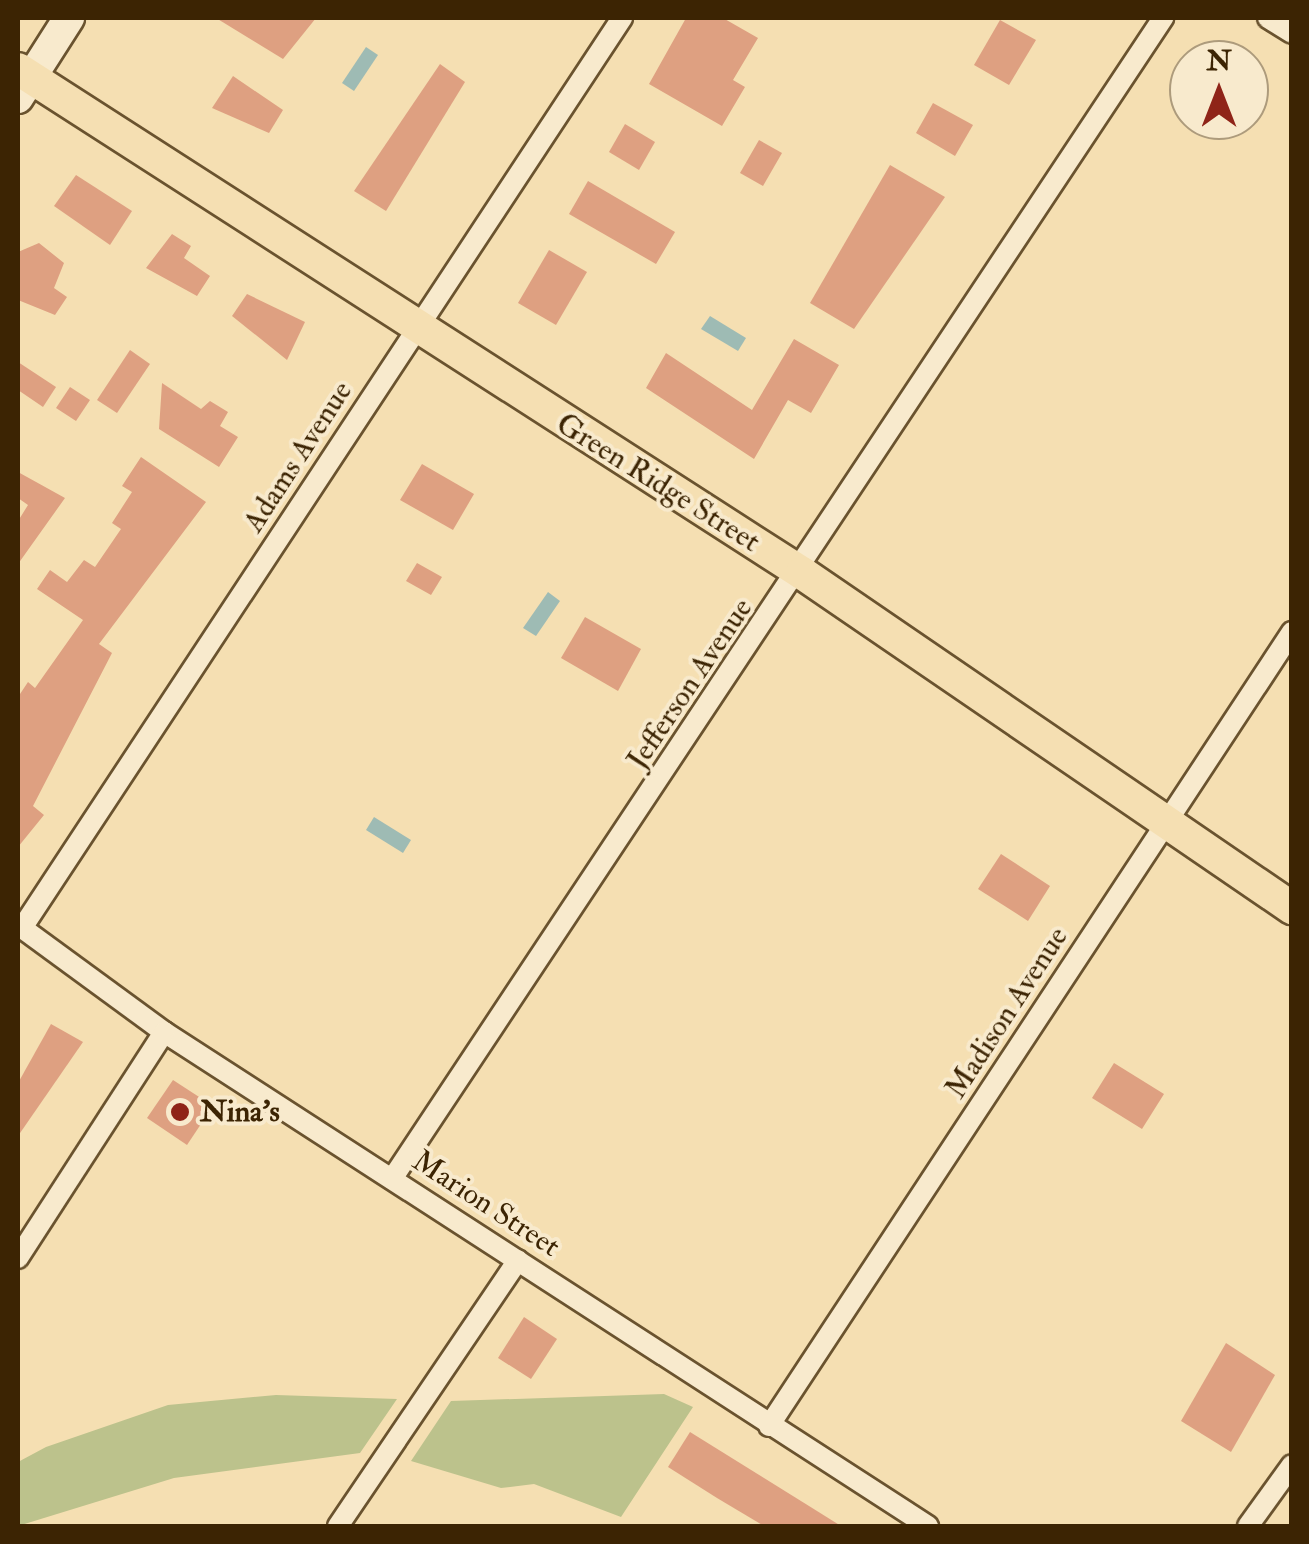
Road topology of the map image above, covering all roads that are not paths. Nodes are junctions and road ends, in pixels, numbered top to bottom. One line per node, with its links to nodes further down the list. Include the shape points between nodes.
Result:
1 (69, 18): 6 (street)
2 (622, 18): 7 (street, Adams Avenue)
3 (1164, 18): 8 (street, Jefferson Avenue)
4 (1268, 18): 5 (street)
5 (1292, 33)
6 (22, 82): 7 (main road, Green Ridge Street)
7 (416, 332): 8 (main road, Green Ridge Street); 12 (street, Adams Avenue)
8 (802, 573): 10 (main road, Green Ridge Street); 14 (street, Jefferson Avenue)
9 (1292, 632): 10 (street, Madison Avenue)
10 (1168, 824): 11 (main road, Green Ridge Street); 17 (street, Madison Avenue)
11 (1292, 908)
12 (20, 926): 13 (street, Marion Street)
13 (164, 1032): 14 (street, Marion Street); 15 (street)
14 (392, 1179): 16 (street, Marion Street)
15 (18, 1258)
16 (518, 1260): 17 (street, Marion Street); 19 (street)
17 (770, 1426): 20 (street, Marion Street)
18 (1292, 1465): 21 (street)
19 (338, 1526)
20 (928, 1526)
21 (1248, 1526)

